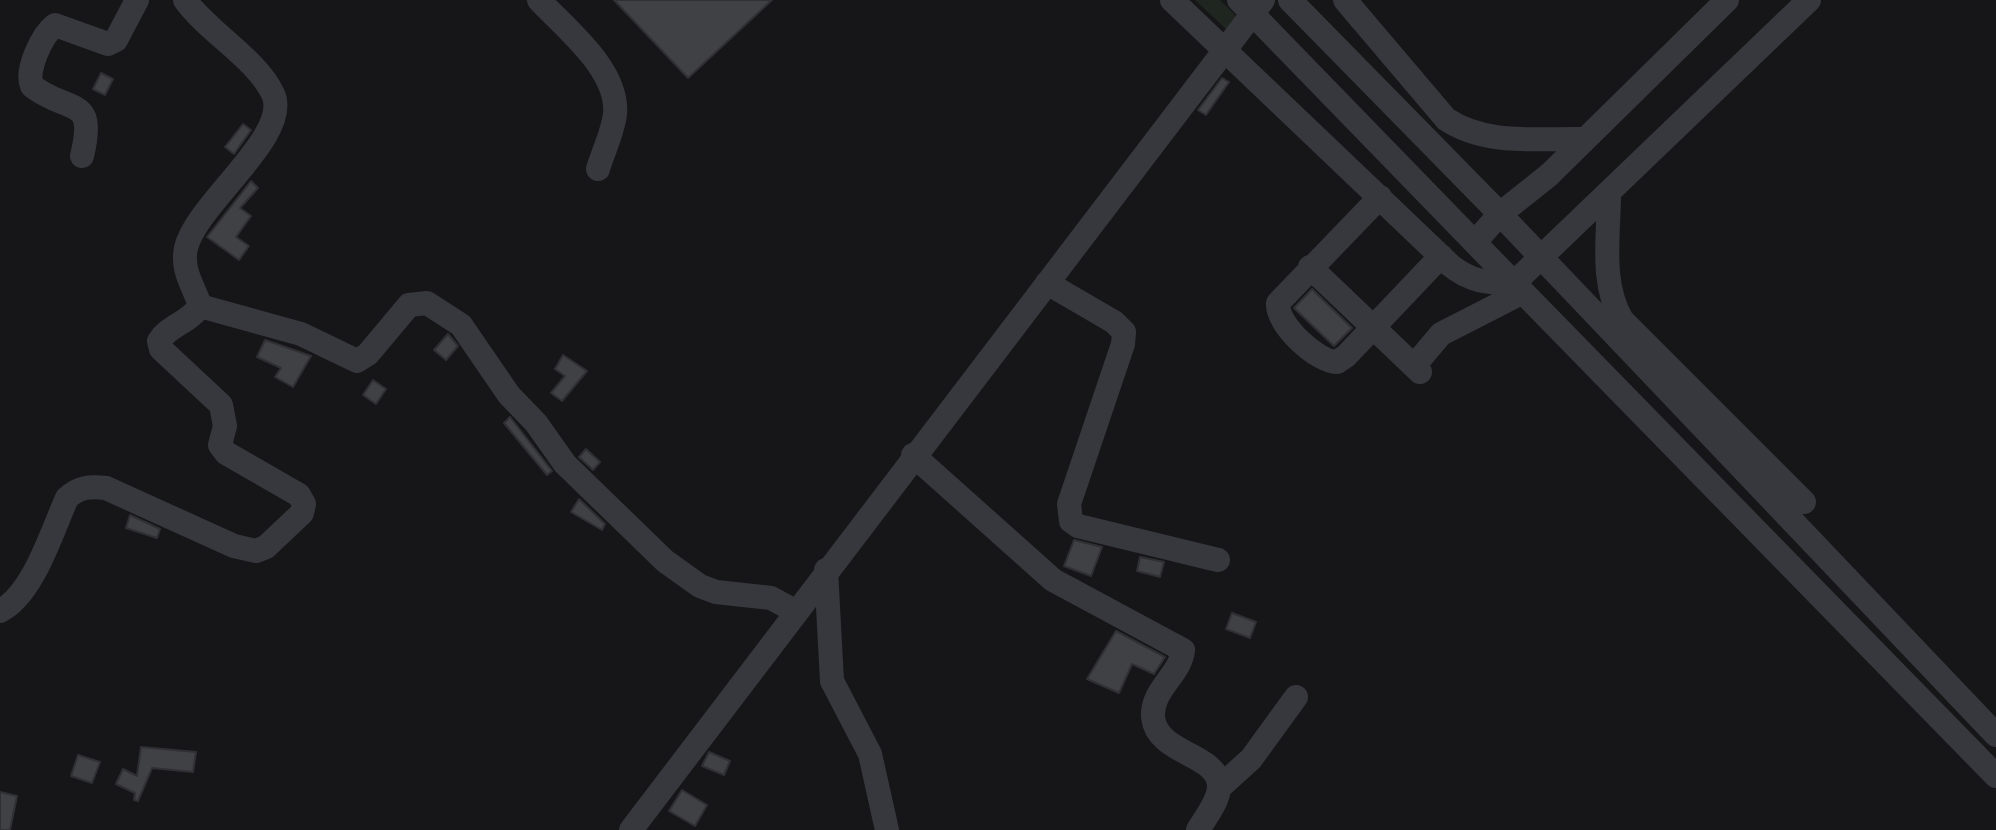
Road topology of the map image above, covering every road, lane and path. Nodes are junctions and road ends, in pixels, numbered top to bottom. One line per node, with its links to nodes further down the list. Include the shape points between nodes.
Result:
1 (137, 0): 12 (street, via 116,40 108,44 55,25 31,72 32,86 87,119)
2 (185, 0): 23 (street, via 259,75 277,106 270,129 190,236 185,268)
3 (539, 0): 13 (street, via 591,56 614,99 615,115)
4 (1172, 0): 10 (street)
5 (1290, 0): 16 (street)
6 (1345, 0): 11 (street, via 1446,119 1466,133)
7 (1727, 0): 11 (street)
8 (1809, 0): 14 (street)
9 (1252, 5): 10 (street); 17 (street)
10 (1226, 49): 15 (street); 21 (street)
11 (1584, 139): 16 (street)
12 (82, 156)
13 (598, 169)
14 (1609, 193): 19 (street); 26 (street, via 1611,302 1622,320)
15 (1380, 197): 18 (street); 20 (street)
16 (1500, 214): 17 (street); 19 (street)
17 (1475, 242): 22 (street)
18 (1441, 256): 22 (street, via 1467,278); 24 (street)
19 (1541, 257): 22 (street); 32 (street)
20 (1310, 267): 24 (street); 24 (street, via 1281,295 1277,310 1318,356 1337,362)
21 (1047, 283): 25 (street); 27 (street, via 1124,332 1069,504 1071,521)
22 (1519, 287): 24 (street, via 1441,334 1417,369); 33 (street)
23 (200, 306): 29 (street, via 194,316 165,332 161,349 221,405 225,426 220,445 226,453 299,495 302,513 256,551 90,486 67,498 25,589 15,604); 30 (street, via 301,334 357,361 409,305 436,306 461,325 565,464 665,561 700,586 771,598)
24 (1373, 329)
25 (913, 455): 28 (street); 34 (street, via 1053,580 1183,650 1154,702 1155,727 1162,739 1210,768)
26 (1804, 502)
27 (1218, 560)
28 (826, 570): 30 (street); 36 (street, via 832,681 870,754)
29 (0, 611)
30 (795, 611): 35 (street)
31 (1296, 697): 34 (street, via 1251,759)
32 (1996, 735)
33 (1996, 776)
34 (1220, 787): 37 (street)
35 (631, 830)
36 (887, 830)
37 (1198, 830)

